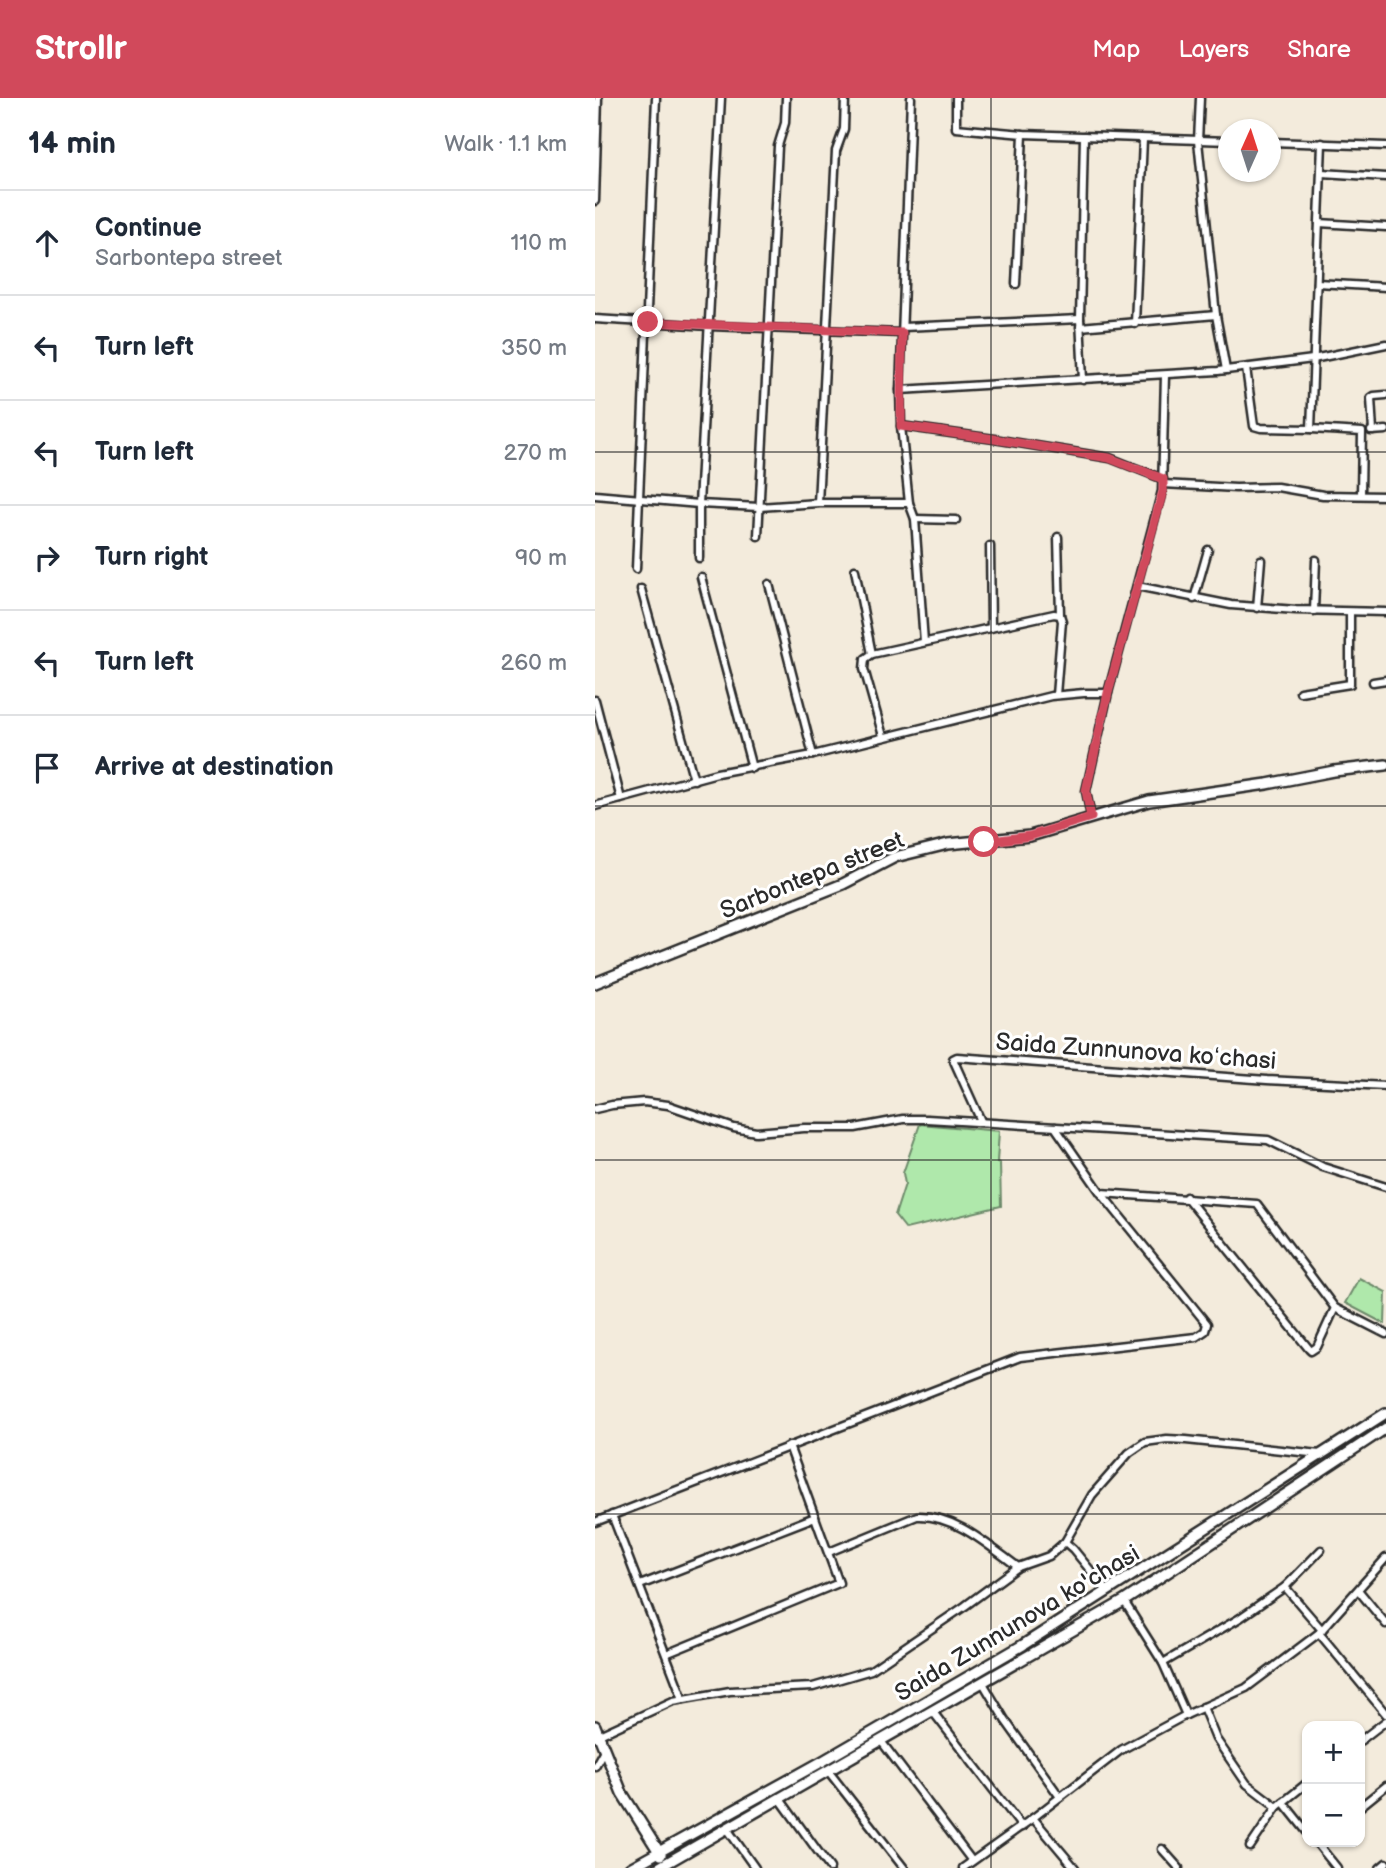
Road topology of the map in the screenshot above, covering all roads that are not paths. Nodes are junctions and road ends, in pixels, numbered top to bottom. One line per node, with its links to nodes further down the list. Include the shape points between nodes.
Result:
1 (598, 98): 19 (street)
2 (656, 98): 27 (street)
3 (721, 98): 30 (street)
4 (786, 98): 31 (street, via 778,146)
5 (845, 98): 33 (street, via 844,129 835,151)
6 (911, 98): 32 (street)
7 (956, 98): 9 (street, via 955,128)
8 (1200, 98): 12 (street)
9 (1023, 134): 10 (street); 23 (street)
10 (1084, 136): 11 (street); 28 (street)
11 (1143, 139): 12 (street); 29 (street)
12 (1198, 141): 13 (street); 25 (street)
13 (1218, 141)
14 (1281, 142): 15 (street)
15 (1322, 144): 16 (street); 17 (street)
16 (1386, 146)
17 (1322, 173): 18 (street); 20 (street)
18 (1386, 177)
19 (595, 201)
20 (1319, 223): 21 (street); 22 (street)
21 (1386, 227)
22 (1317, 283): 24 (street); 35 (street)
23 (1016, 284)
24 (1386, 287)
25 (1216, 315): 29 (street); 37 (street)
26 (595, 319): 27 (street)
27 (648, 322): 30 (street); 51 (street)
28 (1080, 323): 29 (street); 32 (street); 39 (street)
29 (1135, 324)
30 (709, 326): 31 (street); 54 (street)
31 (770, 328): 33 (street); 55 (street)
32 (902, 330): 33 (street); 40 (street)
33 (827, 331): 52 (street)
34 (1386, 344): 35 (street)
35 (1313, 359): 36 (street); 43 (street)
36 (1247, 368): 37 (street); 43 (street, via 1254,426)
37 (1226, 370): 38 (street)
38 (1165, 375): 39 (street); 47 (street)
39 (1083, 380): 40 (street)
40 (900, 390): 42 (street)
41 (1386, 395): 45 (street, via 1371,398)
42 (901, 426): 47 (street, via 1109,458); 53 (street)
43 (1311, 429): 46 (street)
44 (1386, 430): 45 (street)
45 (1373, 431): 46 (street)
46 (1362, 432): 49 (street)
47 (1163, 482): 49 (street); 69 (street)
48 (595, 495): 51 (street)
49 (1361, 495): 50 (street)
50 (1386, 496)
51 (639, 498): 54 (street); 65 (street)
52 (818, 503): 53 (street); 55 (street)
53 (909, 503): 56 (street)
54 (699, 505): 55 (street); 62 (street)
55 (759, 507): 58 (street)
56 (915, 519): 57 (street); 78 (street)
57 (956, 520)
58 (758, 536)
59 (1058, 537): 76 (street)
60 (990, 547): 77 (street)
61 (1208, 550): 71 (street)
62 (699, 558)
63 (1261, 559): 72 (street)
64 (1316, 560): 73 (street)
65 (636, 569)
66 (855, 570): 79 (street)
67 (701, 577): 89 (street)
68 (769, 584): 87 (street)
69 (1137, 586): 71 (street); 83 (street)
70 (642, 589): 90 (street)
71 (1194, 599): 72 (street)
72 (1257, 608): 73 (street)
73 (1314, 611): 74 (street)
74 (1350, 612): 75 (street); 82 (street, via 1350,684)
75 (1386, 612)
76 (1061, 615): 77 (street); 84 (street)
77 (992, 628): 78 (street)
78 (924, 642): 79 (street)
79 (872, 654): 86 (street, via 865,659 864,669)
80 (1386, 680): 81 (street)
81 (1373, 682)
82 (1300, 692)
83 (1108, 693): 84 (street); 93 (street, via 1086,791)
84 (1055, 695): 86 (street)
85 (595, 700): 91 (street)
86 (883, 736): 87 (street)
87 (813, 754): 89 (street)
88 (1386, 765): 93 (main road, Sarbontepa street, via 1149,801)
89 (752, 768): 90 (street)
90 (694, 780): 91 (street)
91 (621, 799): 92 (street)
92 (595, 806)
93 (1091, 817): 94 (main road, Sarbontepa street, via 1030,836 948,844 895,858 843,884)
94 (595, 982)
95 (1386, 1086): 97 (street, Saida Zunnunova koʻchasi, via 957,1057 953,1059)
96 (595, 1109): 97 (street, via 644,1102 668,1105 756,1132 855,1128 903,1119)
97 (981, 1121): 98 (street)
98 (1055, 1127): 99 (street, via 1268,1140 1323,1167); 100 (street)
99 (1386, 1187)
100 (1101, 1193): 101 (street); 106 (street, via 1207,1324 1202,1334 1020,1357)
101 (1186, 1197): 102 (street, via 1257,1203); 102 (street, via 1311,1351 1317,1348)
102 (1335, 1308): 103 (street)
103 (1386, 1334)
104 (1386, 1412): 107 (main road, Saida Zunnunova ko'chasi)
105 (1386, 1428): 120 (main road, Saida Zunnunova ko'chasi)
106 (789, 1446): 108 (street); 109 (street)
107 (1320, 1454): 111 (street, via 1186,1440 1145,1442 1109,1472); 119 (main road, Saida Zunnunova ko'chasi)
108 (612, 1515): 110 (street); 116 (street)
109 (815, 1517): 113 (street); 116 (street)
110 (595, 1522)
111 (1065, 1542): 115 (street, via 1049,1556); 119 (street)
112 (1321, 1550): 117 (street)
113 (828, 1552): 115 (street, via 917,1516 929,1516 979,1538); 123 (street, via 839,1583)
114 (1386, 1558): 118 (street)
115 (1018, 1567): 126 (street, via 871,1670 813,1687 730,1691)
116 (640, 1585): 123 (street)
117 (1285, 1587): 122 (street); 124 (street)
118 (1359, 1591): 121 (street); 122 (street)
119 (1108, 1592): 151 (main road, Saida Zunnunova ko'chasi)
120 (1124, 1601): 124 (street); 125 (main road, Saida Zunnunova ko'chasi)
121 (1386, 1623)
122 (1321, 1632): 127 (street, via 1246,1688); 129 (street)
123 (667, 1654): 126 (street)
124 (1163, 1663): 130 (street)
125 (983, 1683): 128 (main road, Saida Zunnunova ko'chasi); 140 (street)
126 (683, 1699): 132 (street)
127 (1203, 1707): 130 (street); 143 (street, via 1216,1739 1247,1784)
128 (933, 1712): 134 (main road, Saida Zunnunova ko'chasi); 145 (street)
129 (1386, 1714)
130 (1186, 1715): 140 (street, via 1121,1750)
131 (1386, 1721): 133 (street)
132 (596, 1733): 135 (main road)
133 (1365, 1737)
134 (881, 1741): 137 (main road, Saida Zunnunova ko'chasi); 152 (street)
135 (604, 1750): 136 (street); 151 (main road, via 622,1793)
136 (595, 1766)
137 (829, 1772): 141 (main road, Saida Zunnunova ko'chasi); 159 (street)
138 (1306, 1784): 143 (street)
139 (1386, 1786): 142 (street)
140 (1060, 1797): 144 (street)
141 (780, 1799): 147 (main road, Saida Zunnunova ko'chasi); 158 (street)
142 (1365, 1803)
143 (1280, 1804): 146 (street); 148 (street)
144 (1033, 1818): 145 (street); 161 (street)
145 (1022, 1827): 152 (street)
146 (1302, 1827)
147 (728, 1830): 154 (main road, Saida Zunnunova ko'chasi); 157 (street)
148 (1250, 1847)
149 (1320, 1847): 163 (street)
150 (1162, 1849): 162 (street)
151 (659, 1853): 154 (main road); 155 (main road, Saida Zunnunova ko'chasi)
152 (972, 1861): 160 (street)
153 (1386, 1863): 164 (street)
154 (672, 1865): 156 (main road, Saida Zunnunova ko'chasi)
155 (631, 1868)
156 (658, 1868)
157 (755, 1868)
158 (830, 1868)
159 (904, 1868)
160 (963, 1868)
161 (1075, 1868)
162 (1179, 1868)
163 (1336, 1868)
164 (1380, 1868)

